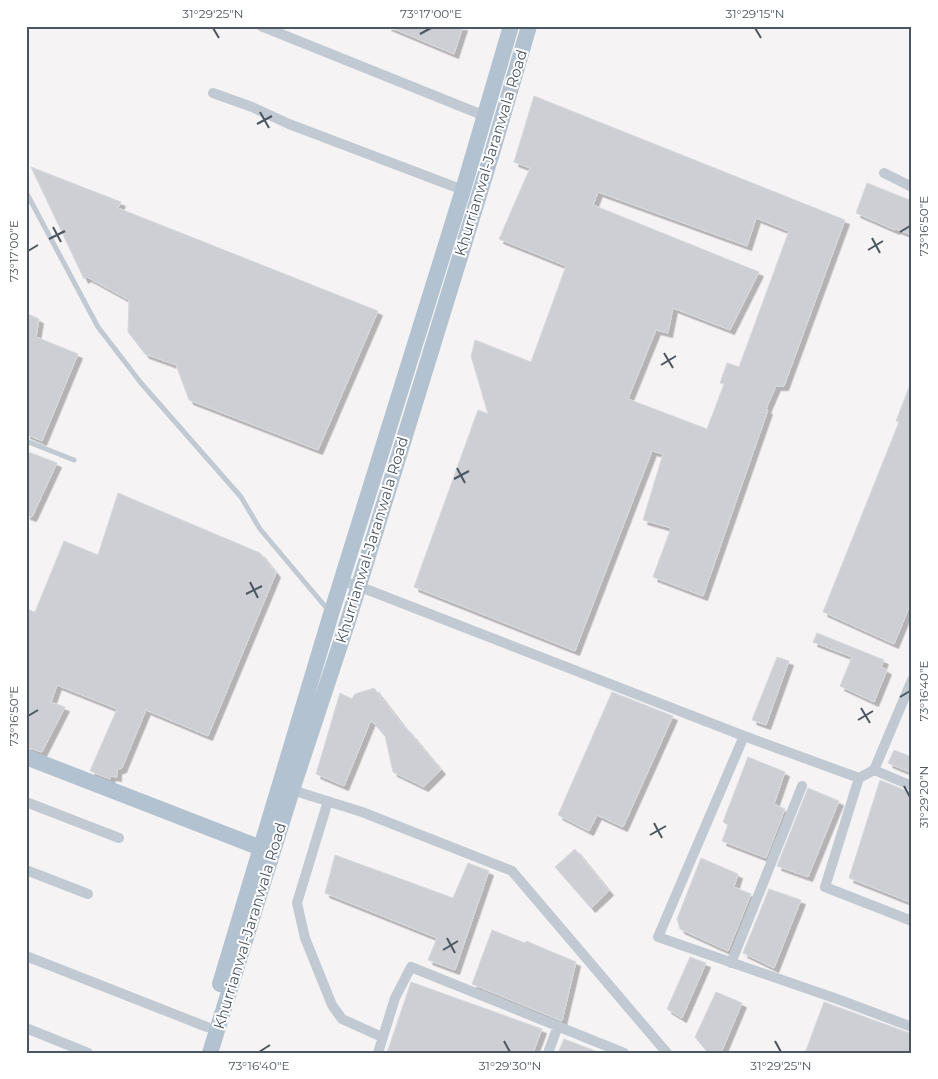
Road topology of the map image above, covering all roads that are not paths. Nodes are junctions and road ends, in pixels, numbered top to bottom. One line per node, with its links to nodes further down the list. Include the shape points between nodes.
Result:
1 (261, 26): 5 (street)
2 (511, 26): 5 (main road, Khurrianwal-Jaranwala Road)
3 (530, 26): 13 (main road, Khurrianwal-Jaranwala Road)
4 (213, 93): 8 (street)
5 (486, 116): 8 (main road, Khurrianwal-Jaranwala Road)
6 (884, 173): 7 (street)
7 (912, 187)
8 (463, 190): 12 (main road, Khurrianwal-Jaranwala Road)
9 (26, 192): 14 (lane, via 98,326 141,383 241,497 260,529)
10 (26, 441): 11 (lane)
11 (74, 460)
12 (342, 581): 13 (street); 14 (main road, Khurrianwal-Jaranwala Road)
13 (358, 586): 16 (street); 22 (main road, Khurrianwal-Jaranwala Road)
14 (331, 614): 26 (main road, Khurrianwal-Jaranwala Road)
15 (912, 680): 18 (street)
16 (744, 736): 19 (street); 31 (street, via 658,937)
17 (26, 757): 26 (main road)
18 (874, 770): 19 (street); 21 (street)
19 (860, 778): 29 (street, via 825,887)
20 (802, 786): 31 (street)
21 (912, 786)
22 (292, 790): 23 (street); 26 (main road, Khurrianwal-Jaranwala Road)
23 (328, 801): 36 (street, via 297,903 305,938 332,1005 342,1019); 43 (street, via 512,871)
24 (26, 802): 25 (street)
25 (119, 838)
26 (267, 850): 33 (main road, Khurrianwal-Jaranwala Road); 39 (main road, Khurrianwal-Jaranwala Road)
27 (26, 870): 28 (street)
28 (88, 894)
29 (912, 921)
30 (26, 956): 33 (street)
31 (731, 963): 34 (street)
32 (558, 1026): 36 (street, via 410,967); 41 (street); 42 (street)
33 (207, 1027): 38 (main road, Khurrianwal-Jaranwala Road)
34 (912, 1027)
35 (26, 1028): 37 (street)
36 (382, 1037): 40 (street)
37 (88, 1053)
38 (199, 1053)
39 (210, 1053)
40 (378, 1053)
41 (548, 1053)
42 (624, 1053)
43 (667, 1053)

